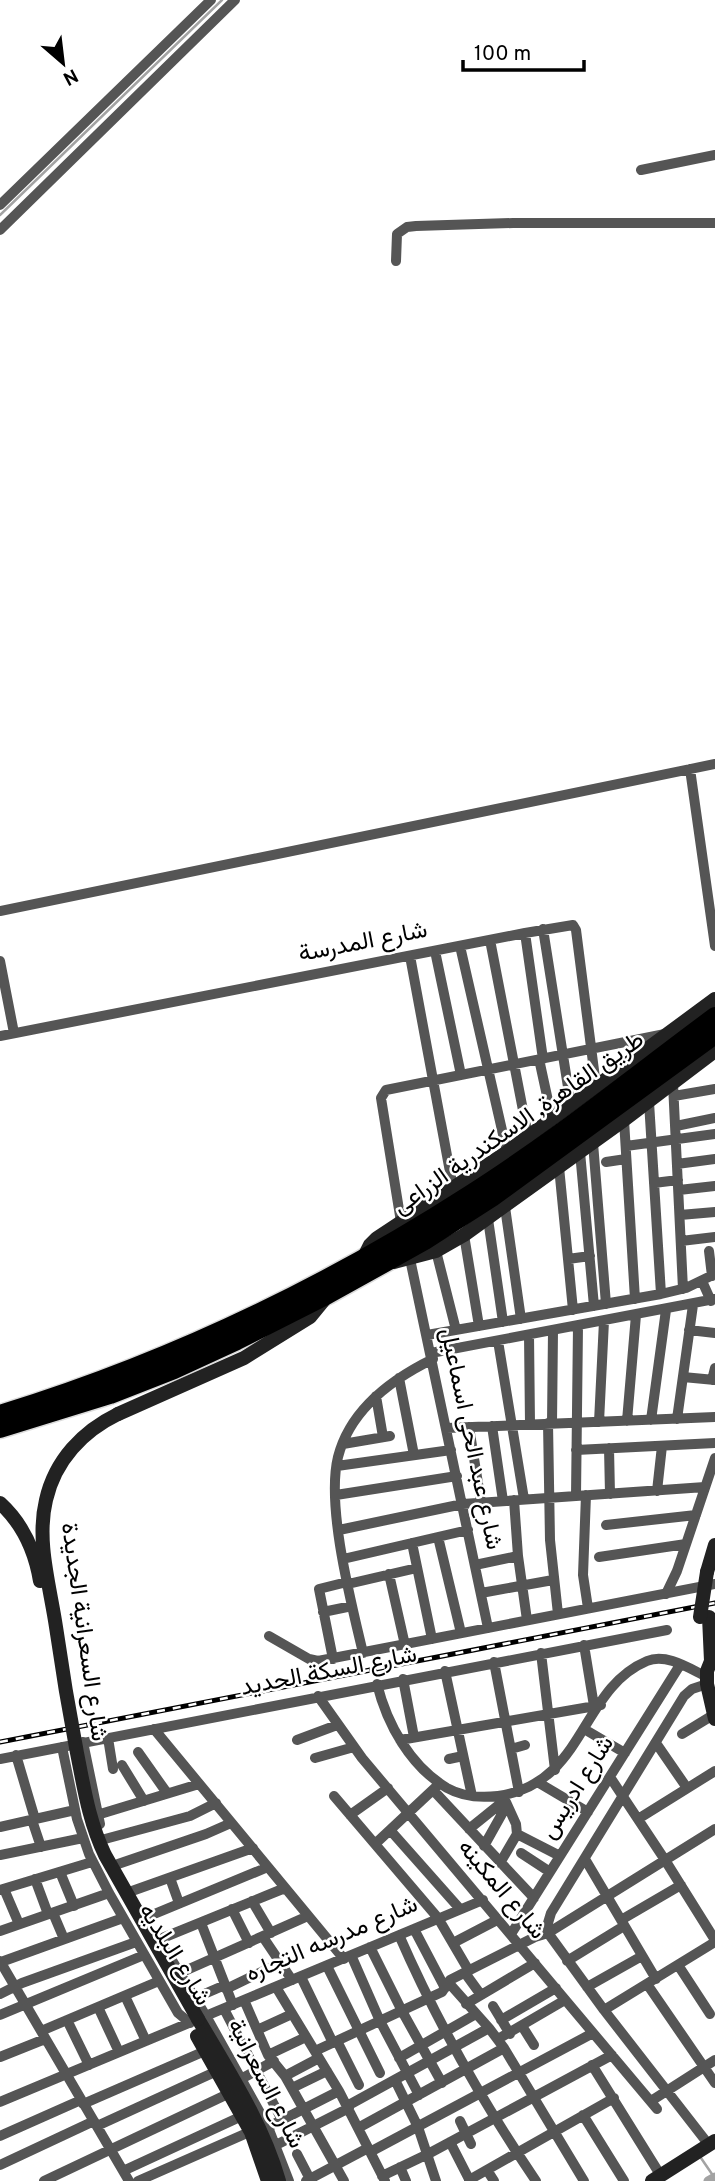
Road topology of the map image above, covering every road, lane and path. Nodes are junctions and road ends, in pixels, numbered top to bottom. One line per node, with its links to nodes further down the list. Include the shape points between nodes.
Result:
1 (211, 0): 5 (street)
2 (235, 0): 7 (street)
3 (715, 156): 4 (street)
4 (641, 170)
5 (0, 205)
6 (715, 223): 8 (street, via 407,227 397,234)
7 (0, 230)
8 (396, 261)
9 (715, 764): 10 (street)
10 (690, 769): 11 (street); 16 (street)
11 (0, 911)
12 (543, 929): 13 (street, شارع المدرسة); 26 (street, شارع المدرسة, via 575,927); 28 (street)
13 (525, 933): 14 (street, شارع المدرسة); 29 (street)
14 (490, 940): 15 (street, شارع المدرسة); 30 (street)
15 (460, 946): 17 (street, شارع المدرسة); 31 (street)
16 (715, 947)
17 (435, 951): 18 (street, شارع المدرسة); 32 (street)
18 (410, 956): 22 (street, شارع المدرسة); 33 (street)
19 (0, 961): 22 (street)
20 (715, 999): 23 (street)
21 (715, 1016): 70 (highway, طريق القاهرة, الاسكندرية الزراعى, via 482,1186)
22 (14, 1033): 25 (street, شارع المدرسة)
23 (669, 1033): 26 (street); 34 (street)
24 (715, 1035): 73 (highway, طريق القاهرة, الاسكندرية الزراعى, via 492,1198)
25 (0, 1036)
26 (591, 1049): 28 (street); 34 (street, شارع المدرسة)
27 (715, 1051): 36 (street)
28 (562, 1055): 29 (street); 38 (street)
29 (541, 1059): 30 (street); 40 (street)
30 (514, 1064): 31 (street); 44 (street)
31 (488, 1069): 32 (street); 49 (street)
32 (461, 1075): 33 (street)
33 (433, 1080): 58 (street); 63 (street, via 386,1090 382,1098)
34 (596, 1086): 38 (street)
35 (715, 1089): 36 (street)
36 (673, 1090): 37 (street); 42 (street)
37 (649, 1102): 41 (street); 46 (street)
38 (570, 1106): 40 (street)
39 (715, 1118): 42 (street)
40 (552, 1119): 44 (street)
41 (624, 1120): 47 (street); 48 (street)
42 (676, 1126): 45 (street)
43 (715, 1134): 45 (street)
44 (528, 1136): 49 (street)
45 (676, 1140): 46 (street); 53 (street)
46 (652, 1143): 47 (street); 55 (street)
47 (626, 1146): 50 (street)
48 (586, 1148): 54 (street); 69 (street); 80 (street)
49 (507, 1152): 58 (street)
50 (626, 1159): 52 (street); 78 (street)
51 (715, 1159): 53 (street)
52 (606, 1162)
53 (677, 1164): 56 (street)
54 (559, 1167): 59 (street); 72 (street)
55 (654, 1182): 56 (street); 76 (street)
56 (678, 1185): 57 (street); 61 (street)
57 (715, 1185)
58 (453, 1188): 63 (street)
59 (505, 1207): 62 (street); 86 (street)
60 (715, 1212): 61 (street)
61 (680, 1215): 66 (street)
62 (488, 1219): 64 (street); 88 (street)
63 (401, 1222): 70 (street, via 373,1241)
64 (464, 1235): 67 (street); 89 (street)
65 (715, 1237): 66 (street)
66 (681, 1241): 75 (street)
67 (436, 1251): 71 (street); 91 (street)
68 (709, 1251): 74 (street)
69 (590, 1256): 72 (street); 81 (street)
70 (365, 1257): 104 (highway, طريق القاهرة, الاسكندرية الزراعى, via 177,1350)
71 (410, 1259): 73 (street); 95 (street, شارع عبد الحى اسماعيل)
72 (568, 1259): 83 (street)
73 (382, 1265): 77 (highway, طريق القاهرة, الاسكندرية الزراعى)
74 (710, 1277): 75 (street); 79 (street)
75 (684, 1288): 76 (street); 82 (street)
76 (661, 1294): 78 (street)
77 (328, 1295): 117 (highway, طريق القاهرة, الاسكندرية الزراعى, via 161,1375); 332 (street, شارع السعرانية الجديدة, bridge, via 310,1317 244,1358 93,1428 63,1460 43,1516 43,1545 65,1690 93,1826)
78 (635, 1299): 80 (street)
79 (714, 1301): 82 (street)
80 (606, 1304): 81 (street)
81 (594, 1306): 83 (street)
82 (690, 1306): 84 (street); 92 (street)
83 (573, 1310): 86 (street)
84 (666, 1310): 85 (street); 108 (street)
85 (636, 1315): 87 (street); 107 (street)
86 (521, 1319): 88 (street)
87 (604, 1321): 90 (street); 110 (street)
88 (503, 1322): 89 (street)
89 (479, 1326): 91 (street)
90 (578, 1326): 93 (street); 109 (street)
91 (456, 1330): 95 (street)
92 (689, 1330): 94 (street); 101 (street)
93 (553, 1331): 96 (street); 111 (street)
94 (715, 1333)
95 (427, 1335): 98 (street, شارع عبد الحى اسماعيل)
96 (529, 1335): 97 (street); 112 (street)
97 (498, 1341): 98 (street); 113 (street)
98 (432, 1356): 100 (street); 116 (street, شارع عبد الحى اسماعيل)
99 (715, 1368): 102 (street)
100 (399, 1377): 103 (street); 124 (street)
101 (682, 1377): 102 (street); 106 (street)
102 (714, 1380)
103 (376, 1396): 118 (street); 118 (street, via 386,1436)
104 (0, 1414)
105 (715, 1417): 106 (street)
106 (677, 1419): 108 (street)
107 (627, 1420): 108 (street); 110 (street)
108 (652, 1420)
109 (576, 1422): 110 (street); 111 (street); 123 (street)
110 (599, 1422)
111 (550, 1423): 112 (street); 133 (street)
112 (530, 1424): 113 (street)
113 (513, 1425): 114 (street); 134 (street)
114 (492, 1426): 115 (street); 134 (street)
115 (469, 1427): 116 (street); 135 (street)
116 (447, 1428): 122 (street, شارع عبد الحى اسماعيل)
117 (0, 1429)
118 (343, 1444): 126 (street)
119 (715, 1444): 120 (street)
120 (662, 1446): 121 (street); 129 (street)
121 (609, 1448): 123 (street); 130 (street)
122 (451, 1450): 124 (street); 127 (street, شارع عبد الحى اسماعيل)
123 (576, 1450): 132 (street)
124 (414, 1455): 126 (street)
125 (715, 1458): 128 (street)
126 (337, 1466): 131 (street)
127 (457, 1476): 131 (street); 137 (street, شارع عبد الحى اسماعيل)
128 (705, 1487): 129 (street); 138 (street)
129 (657, 1491): 130 (street)
130 (610, 1494): 132 (street)
131 (336, 1495): 140 (street)
132 (581, 1496): 133 (street); 159 (street)
133 (550, 1498): 134 (street); 153 (street)
134 (514, 1500): 135 (street); 146 (street)
135 (481, 1502): 137 (street)
136 (0, 1503): 332 (street, شارع السعرانية الجديدة, bridge, via 22,1528 38,1569 56,1690 85,1830 96,1858)
137 (463, 1504): 140 (street); 141 (street, شارع عبد الحى اسماعيل)
138 (696, 1515): 139 (street); 144 (street)
139 (606, 1525)
140 (338, 1530): 148 (street)
141 (468, 1530): 142 (street); 149 (street, شارع عبد الحى اسماعيل)
142 (438, 1537): 143 (street); 166 (street)
143 (412, 1543): 148 (street); 150 (street)
144 (686, 1544): 147 (street); 157 (street)
145 (715, 1545): 152 (street)
146 (518, 1556): 149 (street); 155 (street)
147 (599, 1557)
148 (344, 1559): 154 (street)
149 (475, 1565): 156 (street, شارع عبد الحى اسماعيل)
150 (417, 1567): 151 (street); 168 (street)
151 (389, 1574): 154 (street); 169 (street)
152 (712, 1577): 157 (street, شارع السكة الحديد); 163 (street)
153 (553, 1580): 155 (street); 161 (street)
154 (348, 1583): 158 (street); 160 (street, via 319,1589)
155 (522, 1586): 156 (street); 162 (street)
156 (481, 1592): 164 (street, شارع عبد الحى اسماعيل)
157 (666, 1594): 159 (street, شارع السكة الحديد)
158 (352, 1606): 160 (street); 172 (street)
159 (587, 1608): 161 (street, شارع السكة الحديد)
160 (323, 1612): 174 (street)
161 (558, 1614): 162 (street, شارع السكة الحديد)
162 (527, 1620): 164 (street, شارع السكة الحديد)
163 (708, 1622): 171 (street); 178 (street, via 702,1662)
164 (488, 1628): 166 (street, شارع السكة الحديد)
165 (667, 1630): 170 (street, شارع السكة الحديد)
166 (461, 1633): 168 (street, شارع السكة الحديد)
167 (269, 1636): 174 (street, شارع السكة الحديد, via 311,1660)
168 (432, 1639): 169 (street, شارع السكة الحديد)
169 (405, 1644): 172 (street, شارع السكة الحديد)
170 (584, 1645): 173 (street, شارع السكة الحديد); 182 (street)
171 (713, 1651): 178 (street)
172 (363, 1653): 174 (street, شارع السكة الحديد)
173 (541, 1653): 175 (street, شارع السكة الحديد); 183 (street)
174 (333, 1659)
175 (494, 1662): 177 (street, شارع السكة الحديد); 185 (street)
176 (681, 1665): 178 (street); 182 (street, via 659,1658 649,1660 619,1681); 202 (street, شارع ادريس)
177 (445, 1671): 179 (street, شارع السكة الحديد); 189 (street)
178 (707, 1677): 184 (street); 196 (street, via 686,1693)
179 (403, 1679): 180 (street, شارع السكة الحديد); 191 (street)
180 (377, 1684): 181 (street, شارع السكة الحديد); 194 (street)
181 (318, 1696): 186 (street, شارع المكينه); 187 (street, شارع السكة الحديد)
182 (597, 1705): 183 (street); 188 (street)
183 (548, 1714): 185 (street); 208 (street)
184 (714, 1718): 190 (street)
185 (506, 1722): 189 (street); 200 (street)
186 (337, 1725): 193 (street); 199 (street, شارع المكينه)
187 (154, 1729): 192 (street, شارع السكة الحديد); 211 (street)
188 (584, 1729): 202 (street); 208 (street)
189 (458, 1730): 191 (street); 204 (street)
190 (682, 1734)
191 (414, 1737): 194 (street)
192 (108, 1738): 195 (street, شارع السكة الحديد); 222 (street, via 118,1767)
193 (297, 1740)
194 (400, 1740): 213 (street)
195 (83, 1742): 198 (street, شارع السكة الحديد); 227 (street, شارع السعرانية)
196 (656, 1743): 215 (street); 220 (street)
197 (525, 1745): 200 (street)
198 (62, 1746): 203 (street, شارع السكة الحديد); 224 (street, شارع البلديه)
199 (354, 1747): 205 (street); 214 (street, شارع المكينه)
200 (511, 1749): 216 (street)
201 (138, 1752): 217 (street)
202 (625, 1753): 210 (street, شارع ادريس)
203 (16, 1755): 206 (street, شارع السكة الحديد); 230 (street)
204 (463, 1756): 207 (street); 219 (street)
205 (315, 1758)
206 (0, 1759)
207 (449, 1759)
208 (555, 1770): 212 (street)
209 (715, 1771): 215 (street)
210 (610, 1777): 220 (street); 225 (street, شارع ادريس)
211 (199, 1783): 217 (street); 223 (street)
212 (539, 1783): 216 (street); 225 (street)
213 (437, 1786): 219 (street); 226 (street); 233 (street)
214 (388, 1788): 226 (street, شارع المكينه); 228 (street)
215 (687, 1788): 229 (street)
216 (519, 1792): 221 (street)
217 (167, 1793): 222 (street)
218 (334, 1796): 228 (street)
219 (472, 1796): 221 (street)
220 (623, 1797): 229 (street); 246 (street)
221 (505, 1800): 233 (street); 236 (street); 240 (street)
222 (144, 1801): 227 (street)
223 (216, 1803): 231 (street); 238 (street, via 190,1816)
224 (75, 1810): 230 (street); 237 (street, شارع البلديه)
225 (588, 1812): 245 (street, شارع ادريس)
226 (408, 1813): 235 (street); 263 (street, شارع المكينه)
227 (97, 1815): 238 (street, شارع السعرانية)
228 (350, 1815): 239 (street)
229 (638, 1819): 247 (street)
230 (33, 1820): 232 (street); 241 (street)
231 (232, 1823): 242 (street); 250 (street)
232 (0, 1827)
233 (469, 1829): 240 (street)
234 (715, 1829): 247 (street)
235 (390, 1830): 239 (street); 268 (street)
236 (517, 1834): 245 (street); 249 (street)
237 (83, 1838): 241 (street); 248 (street, شارع البلديه)
238 (105, 1839): 250 (street, شارع السعرانية)
239 (375, 1844): 273 (street)
240 (484, 1846): 249 (street)
241 (41, 1847): 244 (street)
242 (253, 1848): 251 (street); 254 (street)
243 (521, 1853): 253 (street)
244 (0, 1855)
245 (560, 1856): 253 (street, شارع ادريس)
246 (585, 1859): 261 (street); 280 (street, via 551,1913)
247 (665, 1860): 256 (street); 261 (street)
248 (92, 1862): 252 (street); 260 (street, شارع البلديه)
249 (500, 1863): 262 (street)
250 (118, 1864): 259 (street, شارع السعرانية)
251 (268, 1867): 257 (street); 265 (street)
252 (60, 1872): 255 (street); 266 (street)
253 (550, 1872): 262 (street, شارع ادريس)
254 (170, 1878): 259 (street); 265 (street)
255 (35, 1880): 258 (street); 269 (street)
256 (681, 1885): 276 (street); 286 (street)
257 (285, 1888): 264 (street); 270 (street)
258 (2, 1889): 277 (street)
259 (132, 1891): 271 (street, شارع السعرانية)
260 (109, 1894): 266 (street); 272 (street, شارع البلديه)
261 (607, 1896): 276 (street); 280 (street)
262 (534, 1898): 281 (street, شارع ادريس)
263 (483, 1900): 268 (street, شارع مدرسه التجاره); 274 (street, شارع المكينه)
264 (252, 1901): 267 (street); 282 (street)
265 (179, 1903): 271 (street)
266 (74, 1906): 269 (street)
267 (232, 1909): 275 (street); 288 (street)
268 (460, 1909): 273 (street, شارع مدرسه التجاره)
269 (50, 1914): 277 (street); 284 (street)
270 (309, 1916): 282 (street); 294 (street)
271 (147, 1917): 285 (street, شارع السعرانية)
272 (123, 1918): 284 (street); 287 (street, شارع البلديه)
273 (438, 1918): 278 (street, شارع مدرسه التجاره); 289 (street)
274 (499, 1919): 281 (street, شارع المكينه); 289 (street)
275 (201, 1923): 285 (street); 295 (street)
276 (623, 1923): 293 (street); 296 (street)
277 (19, 1924): 279 (street)
278 (414, 1929): 283 (street, شارع مدرسه التجاره); 308 (street)
279 (0, 1931)
280 (548, 1933): 290 (street); 296 (street)
281 (511, 1934): 290 (street, شارع المكينه)
282 (267, 1935): 288 (street); 298 (street)
283 (398, 1935): 291 (street, شارع مدرسه التجاره); 318 (street)
284 (64, 1939): 297 (street)
285 (160, 1939): 303 (street, شارع السعرانية)
286 (715, 1941): 300 (street)
287 (136, 1942): 292 (street, شارع البلديه); 309 (street)
288 (249, 1943): 295 (street)
289 (453, 1943): 302 (street)
290 (520, 1944): 299 (street, شارع المكينه); 302 (street)
291 (370, 1947): 294 (street, شارع مدرسه التجاره); 327 (street)
292 (145, 1955): 306 (street, شارع البلديه); 321 (street)
293 (642, 1956): 307 (street); 312 (street)
294 (348, 1957): 301 (street, شارع مدرسه التجاره); 335 (street)
295 (214, 1958): 303 (street); 310 (street)
296 (568, 1961): 312 (street)
297 (0, 1962): 304 (street)
298 (280, 1963): 305 (street); 310 (street)
299 (535, 1963): 313 (street, شارع المكينه); 315 (street)
300 (678, 1965): 307 (street); 330 (street)
301 (327, 1966): 305 (street, شارع مدرسه التجاره); 339 (street)
302 (467, 1972): 308 (street); 315 (street)
303 (180, 1973): 317 (street, شارع السعرانية)
304 (3, 1974): 309 (street)
305 (296, 1979): 311 (street, شارع مدرسه التجاره); 346 (street)
306 (159, 1981): 316 (street); 332 (street, شارع البلديه, via 180,2016)
307 (651, 1981): 326 (street); 362 (street)
308 (446, 1985): 318 (street); 322 (street)
309 (15, 1987): 314 (street); 321 (street)
310 (226, 1987): 317 (street); 325 (street)
311 (276, 1987): 319 (street, شارع مدرسه التجاره); 328 (street)
312 (587, 1987): 326 (street)
313 (556, 1988): 320 (street, شارع المكينه); 334 (street)
314 (0, 1994)
315 (481, 1995): 322 (street)
316 (125, 1996): 324 (street); 345 (street)
317 (195, 1998): 332 (street, شارع السعرانية)
318 (427, 1999): 327 (street); 340 (street)
319 (244, 2000): 325 (street, شارع مدرسه التجاره); 338 (street)
320 (565, 2000): 336 (street); 341 (street, شارع المكينه)
321 (25, 2004): 331 (street); 343 (street)
322 (466, 2004): 329 (street)
323 (493, 2006): 334 (street)
324 (99, 2007): 333 (street); 352 (street)
325 (229, 2007): 332 (street, شارع مدرسه التجاره); 365 (street)
326 (604, 2010): 380 (street)
327 (402, 2011): 335 (street); 349 (street)
328 (292, 2014): 338 (street); 344 (street)
329 (476, 2014): 337 (street); 340 (street)
330 (710, 2014)
331 (0, 2015)
332 (198, 2019): 345 (street, شارع مدرسه التجاره); 351 (street, شارع البلديه); 372 (street, شارع السعرانية); 401 (street, شارع البلديه)
333 (67, 2020): 343 (street); 360 (street)
334 (501, 2020): 342 (street)
335 (380, 2021): 339 (street); 357 (street)
336 (522, 2026): 342 (street); 348 (street)
337 (489, 2028): 347 (street); 350 (street)
338 (257, 2030): 356 (street)
339 (359, 2031): 346 (street); 367 (street)
340 (445, 2032): 349 (street); 350 (street)
341 (593, 2033): 354 (street, شارع المكينه); 368 (street)
342 (510, 2034): 347 (street)
343 (43, 2035): 355 (street); 369 (street)
344 (306, 2037): 353 (street); 356 (street)
345 (146, 2041): 352 (street, شارع مدرسه التجاره)
346 (335, 2042): 353 (street); 377 (street)
347 (501, 2044): 363 (street); 368 (street)
348 (534, 2045)
349 (421, 2046): 357 (street); 359 (street)
350 (454, 2048): 359 (street); 363 (street)
351 (205, 2051): 364 (street, شارع البلديه); 388 (street)
352 (119, 2052): 360 (street, شارع مدرسه التجاره)
353 (317, 2055): 366 (street); 371 (street)
354 (612, 2055): 361 (street); 380 (street, شارع المكينه, via 654,2105)
355 (0, 2057)
356 (271, 2058): 365 (street); 371 (street)
357 (399, 2058): 370 (street)
358 (715, 2060): 362 (street)
359 (429, 2062): 370 (street); 376 (street)
360 (89, 2065): 369 (street, شارع مدرسه التجاره)
361 (592, 2066): 374 (street); 386 (street)
362 (704, 2067): 375 (street); 380 (street)
363 (465, 2070): 376 (street); 383 (street)
364 (217, 2071): 382 (street, شارع البلديه); 397 (street)
365 (256, 2071): 372 (street); 395 (street)
366 (327, 2071): 378 (street); 381 (street)
367 (380, 2073)
368 (518, 2073): 383 (street); 385 (street)
369 (66, 2074): 387 (street, شارع مدرسه التجاره); 388 (street)
370 (407, 2074): 373 (street); 384 (street)
371 (285, 2076): 378 (street)
372 (241, 2078): 401 (street, شارع السعرانية)
373 (395, 2080): 389 (street); 390 (street)
374 (566, 2080): 379 (street); 385 (street)
375 (715, 2082)
376 (442, 2083): 384 (street)
377 (359, 2085)
378 (292, 2088): 391 (street)
379 (572, 2090)
380 (667, 2090): 406 (street)
381 (339, 2091): 390 (street); 391 (street)
382 (230, 2093): 393 (street, شارع البلديه); 409 (street)
383 (479, 2094): 394 (street); 399 (street)
384 (419, 2095): 389 (street)
385 (533, 2097): 394 (street); 402 (street)
386 (614, 2098): 392 (street); 420 (street)
387 (0, 2102)
388 (82, 2102): 397 (street); 404 (street)
389 (407, 2102): 399 (street); 400 (street)
390 (348, 2107): 398 (street); 400 (street)
391 (304, 2109): 395 (street); 398 (street)
392 (583, 2115): 402 (street); 435 (street)
393 (242, 2116): 401 (street, شارع البلديه); 418 (street)
394 (495, 2118): 403 (street); 411 (street)
395 (282, 2120): 401 (street)
396 (460, 2121): 403 (street)
397 (95, 2124): 409 (street); 414 (street)
398 (313, 2126): 408 (street); 415 (street)
399 (418, 2127): 410 (street); 413 (street)
400 (358, 2128): 410 (street)
401 (260, 2129): 408 (street, شارع السعرانية); 424 (street); 425 (street, شارع البلديه); 426 (street, شارع البلديه)
402 (554, 2132): 411 (street); 434 (street)
403 (466, 2133): 405 (street); 407 (street)
404 (0, 2136)
405 (450, 2142): 413 (street); 421 (street)
406 (712, 2143): 420 (street)
407 (471, 2144)
408 (276, 2145): 427 (street, شارع السعرانية)
409 (110, 2148): 418 (street); 423 (street)
410 (369, 2150): 415 (street); 419 (street)
411 (517, 2153): 417 (street); 433 (street)
412 (297, 2154): 422 (street)
413 (428, 2154): 416 (street); 430 (street)
414 (0, 2165)
415 (335, 2166): 422 (street); 428 (street)
416 (400, 2167): 419 (street); 429 (street)
417 (487, 2170): 421 (street); 432 (street)
418 (125, 2178)
419 (384, 2178)
420 (657, 2178)
421 (469, 2179): 431 (street)
422 (309, 2180)
423 (44, 2181)
424 (138, 2181)
425 (268, 2181)
426 (278, 2181)
427 (289, 2181)
428 (344, 2181)
429 (406, 2181)
430 (436, 2181)
431 (456, 2181)
432 (494, 2181)
433 (536, 2181)
434 (584, 2181)
435 (624, 2181)

